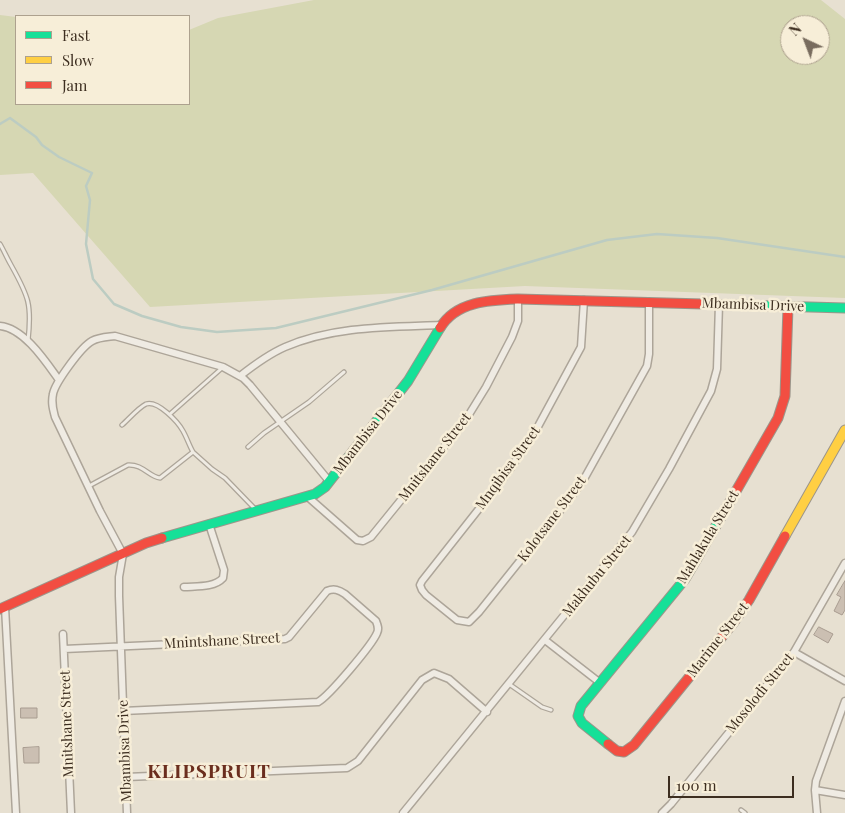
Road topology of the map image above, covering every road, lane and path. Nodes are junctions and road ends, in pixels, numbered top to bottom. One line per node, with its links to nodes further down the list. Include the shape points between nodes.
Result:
1 (0, 244): 10 (lane, via 23,285 28,301)
2 (518, 298): 3 (street, Mbambisa Drive); 8 (street, Mbambisa Drive, via 464,307 450,314); 23 (street, Mnitshane Street, via 516,329 486,387 454,435 371,537 357,540)
3 (584, 300): 4 (street, Mbambisa Drive); 29 (street, Mnqibisa Street, via 583,340 578,356 519,458 425,575 420,585)
4 (650, 302): 5 (street, Mbambisa Drive); 29 (street, Kolotsane Street, via 647,366 584,479 562,510 472,620 457,620)
5 (719, 304): 6 (street, Mbambisa Drive); 32 (street, Makhubu Street, via 717,369 706,402 636,527)
6 (788, 307): 7 (street, Mbambisa Drive); 37 (street, Mahlakula Street, via 785,396 778,418 685,579)
7 (845, 308)
8 (440, 325): 13 (street, via 374,326 313,338 285,347); 21 (street, Mbambisa Drive, via 408,381)
9 (0, 326): 10 (street, via 10,328)
10 (28, 342): 14 (street)
11 (222, 367): 13 (street); 14 (street, via 115,336 88,344); 15 (lane)
12 (344, 372): 16 (lane)
13 (240, 376): 16 (street)
14 (59, 380): 22 (street, via 53,392 52,407)
15 (170, 414): 17 (lane, via 148,403); 20 (lane)
16 (281, 421): 19 (lane); 21 (street)
17 (122, 425)
18 (845, 430): 37 (street, Marime Street, via 746,605 647,730 624,752 617,751 580,720 578,712)
19 (248, 447)
20 (193, 452): 22 (lane, via 160,478 128,465); 24 (lane)
21 (329, 481): 23 (street, Mbambisa Drive)
22 (89, 487): 26 (street)
23 (308, 497): 24 (street, Mbambisa Drive)
24 (257, 510): 25 (street, Mbambisa Drive)
25 (209, 524): 26 (street, Mbambisa Drive, via 146,542); 28 (street, via 224,570 223,578 212,585)
26 (123, 554): 30 (street); 33 (street, Mbambisa Drive, via 119,583)
27 (845, 563): 35 (street, Mosolodi Street)
28 (184, 587)
29 (426, 596)
30 (2, 608): 46 (street)
31 (62, 634): 34 (street, Mnitshane Street)
32 (546, 640): 37 (street); 38 (street, Makhubu Street)
33 (121, 646): 34 (street, Mnintshane Street); 41 (street, Mbambisa Drive); 41 (street, Mnintshane Street, via 285,639 331,589 345,594 376,622 378,631 329,694 318,702)
34 (64, 649): 47 (street, Mnitshane Street)
35 (794, 652): 36 (street); 50 (street, Mosolodi Street)
36 (845, 681)
37 (599, 682)
38 (509, 684): 40 (lane); 42 (street, Makhubu Street)
39 (845, 701): 44 (street)
40 (551, 710)
41 (123, 711): 43 (street, Mbambisa Drive)
42 (487, 712): 43 (street, via 449,679 434,673 422,680 358,761 347,768); 49 (street, Makhubu Street)
43 (126, 776): 48 (street, Mbambisa Drive)
44 (815, 790): 45 (street); 51 (street)
45 (845, 795)
46 (16, 813)
47 (71, 813)
48 (127, 813)
49 (404, 813)
50 (662, 813)
51 (817, 813)

